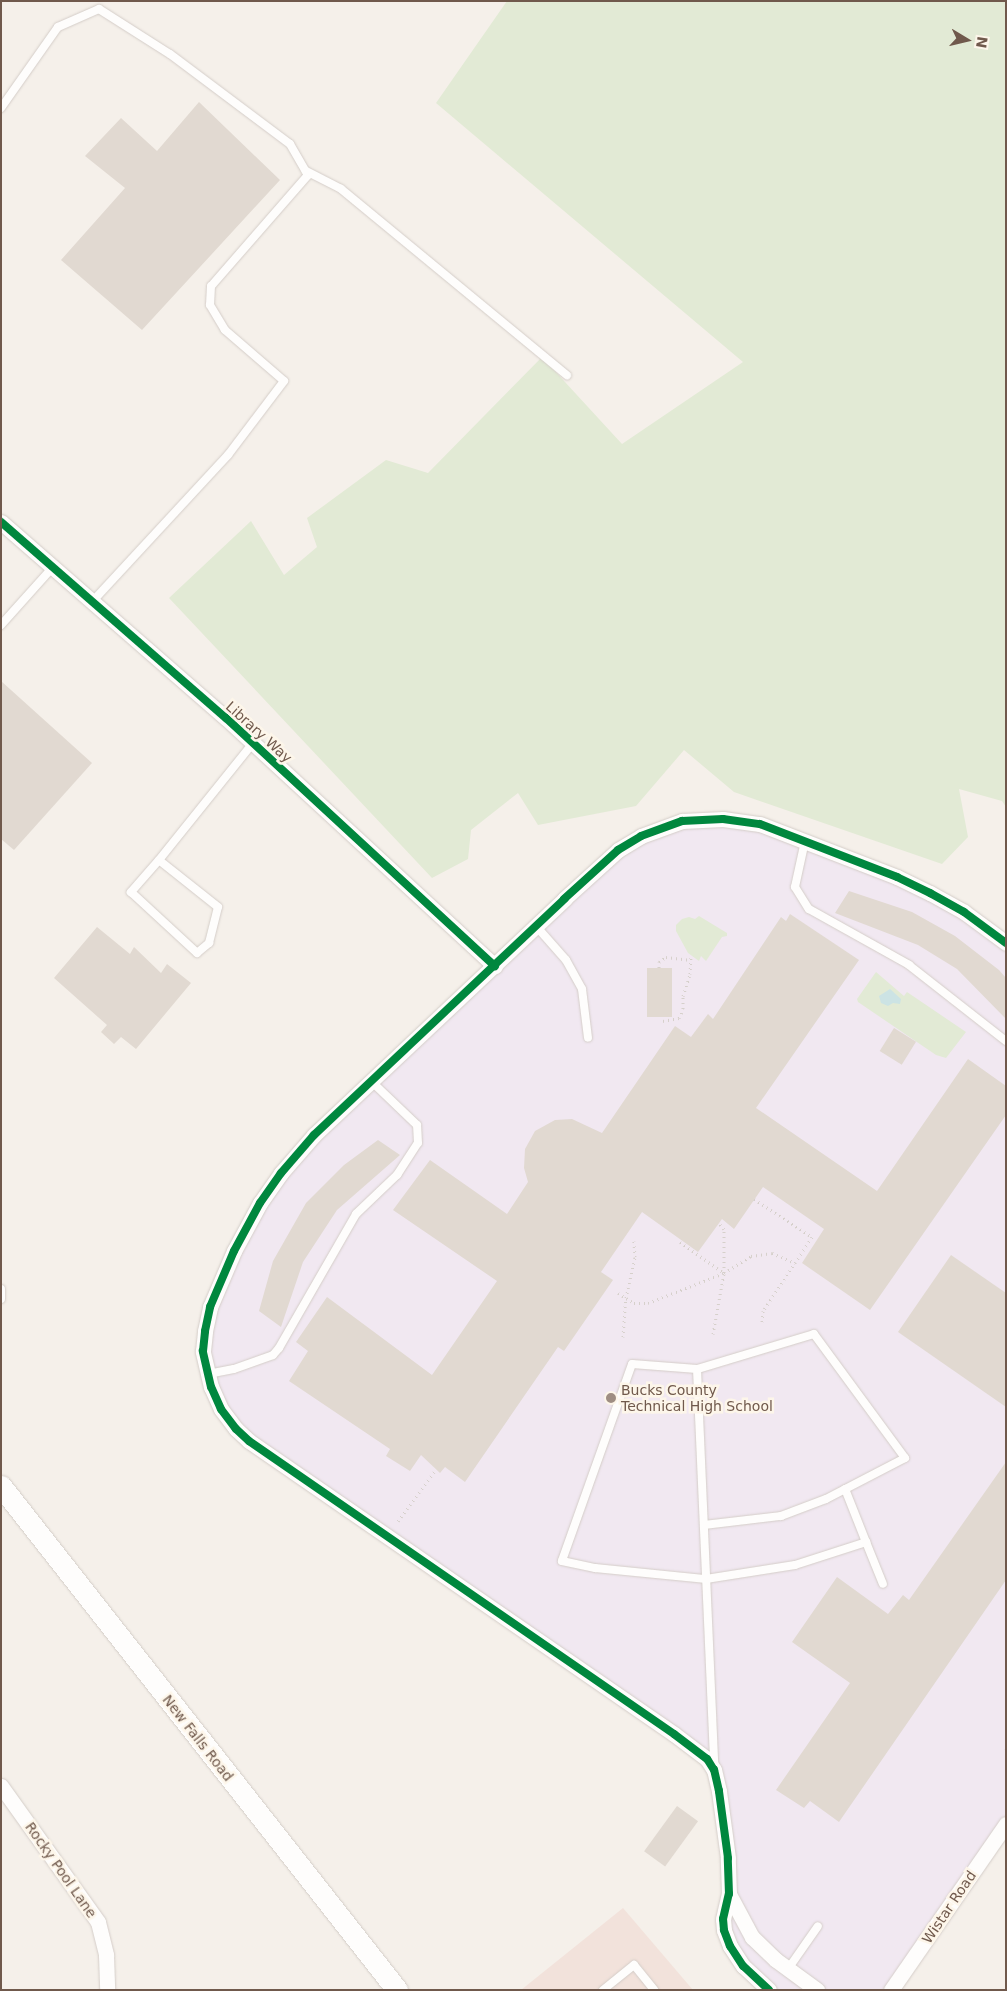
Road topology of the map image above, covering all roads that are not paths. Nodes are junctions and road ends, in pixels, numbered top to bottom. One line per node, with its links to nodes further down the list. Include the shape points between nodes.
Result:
1 (98, 5): 2 (lane, via 58,27); 3 (lane, via 170,54 290,144)
2 (1, 108)
3 (306, 171): 4 (lane, via 341,189); 7 (lane, via 308,175 211,286 210,305 225,330 284,381 228,455)
4 (566, 375)
5 (1, 522): 6 (street, Library Way)
6 (53, 567): 7 (street, Library Way); 8 (lane)
7 (92, 602): 9 (street, Library Way)
8 (1, 625)
9 (253, 743): 11 (lane); 14 (street, Library Way)
10 (805, 841): 12 (street, via 745,821 723,819 682,821 658,828 618,850); 13 (street, via 930,893 964,912); 16 (lane, via 795,887 809,909 909,964)
11 (159, 860): 11 (lane, via 218,907 209,943 197,953 131,892)
12 (536, 926): 14 (street); 15 (lane, via 566,960 582,989)
13 (1006, 944)
14 (495, 966): 17 (street)
15 (588, 1038)
16 (1006, 1042)
17 (372, 1082): 21 (street, via 314,1135 260,1203 210,1307 204,1351); 21 (lane, via 417,1125 418,1144 398,1175 356,1214 273,1355)
18 (1, 1289): 19 (lane)
19 (1, 1299)
20 (697, 1369): 23 (lane, via 814,1334 905,1458); 24 (lane); 26 (lane, via 632,1364 562,1561 595,1568)
21 (208, 1374): 28 (street, via 221,1409 249,1441 674,1734 707,1759)
22 (1, 1486): 34 (main road, New Falls Road)
23 (845, 1489): 24 (lane, via 780,1516); 25 (lane)
24 (704, 1525): 26 (lane)
25 (866, 1542): 26 (lane, via 795,1565); 27 (lane)
26 (706, 1579): 28 (lane)
27 (883, 1584)
28 (714, 1770): 31 (street, via 728,1858)
29 (1, 1786): 35 (street, Rocky Pool Lane, via 98,1922 106,1955)
30 (1006, 1824): 40 (street, Wistar Road)
31 (728, 1894): 33 (street, via 752,1937); 38 (street, via 722,1919 730,1946 743,1966)
32 (818, 1926): 33 (lane)
33 (788, 1969): 39 (street)
34 (393, 1988)
35 (107, 1990)
36 (603, 1990): 37 (lane, via 634,1965)
37 (654, 1990)
38 (770, 1990)
39 (817, 1990)
40 (891, 1990)

